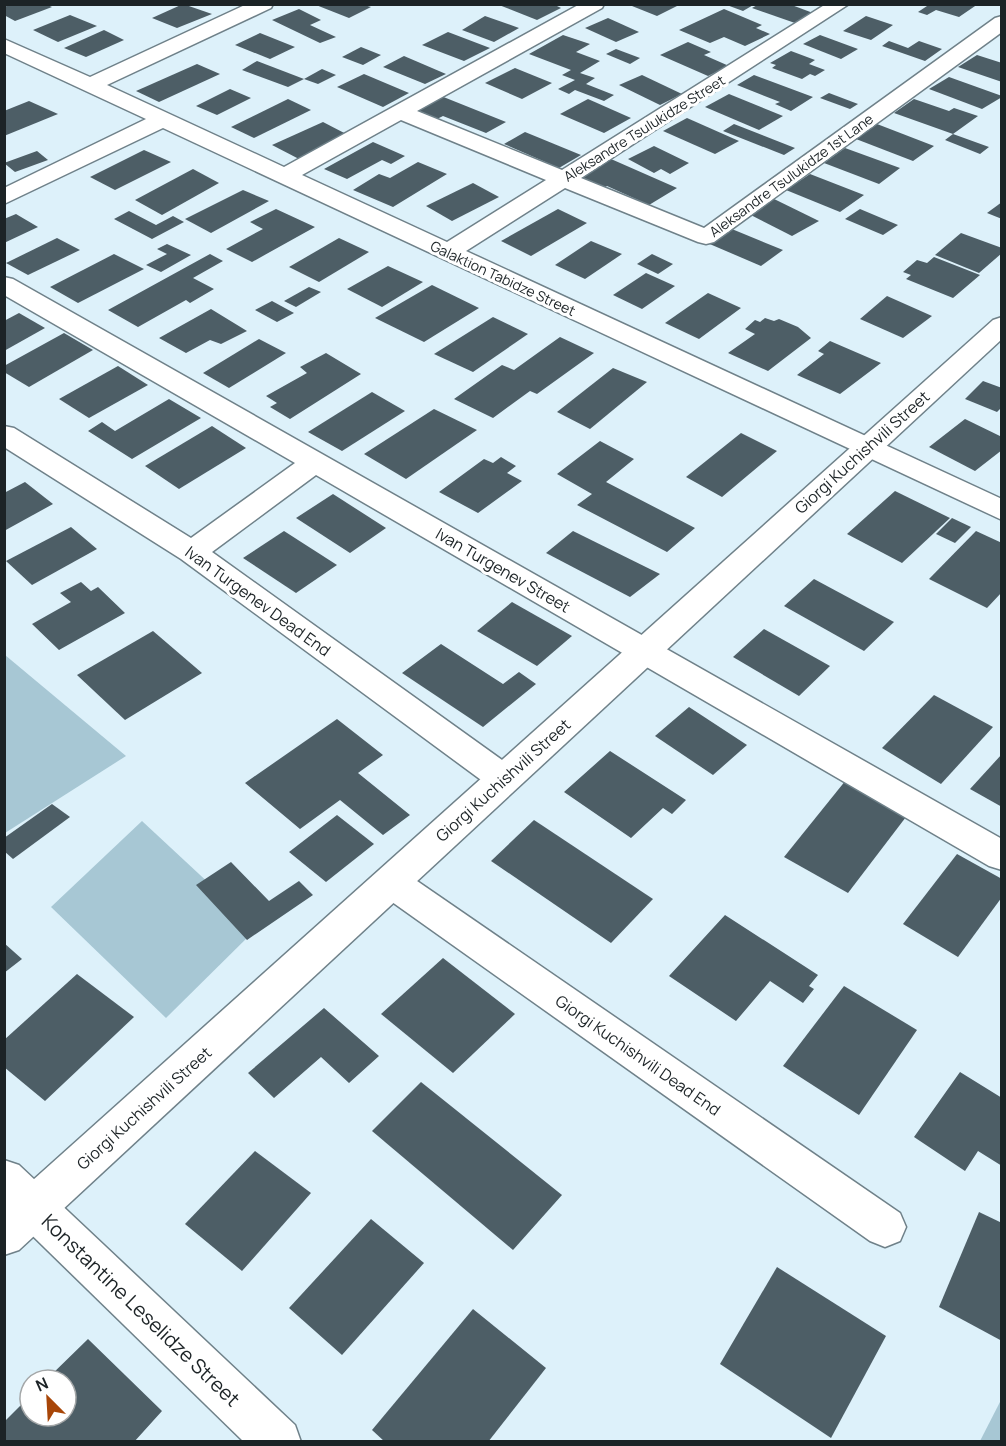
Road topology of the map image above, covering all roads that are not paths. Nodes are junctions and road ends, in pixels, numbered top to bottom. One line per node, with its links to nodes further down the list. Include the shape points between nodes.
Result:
1 (264, 4): 6 (street)
2 (595, 4): 7 (street)
3 (840, 4): 10 (street, Aleksandre Tsulukidze Street)
4 (1002, 22): 10 (street, Aleksandre Tsulukidze 1st Lane, via 706,237)
5 (7, 48): 6 (street, Galaktion Tabidze Street)
6 (90, 85): 8 (street, Galaktion Tabidze Street)
7 (400, 112): 9 (street); 10 (street)
8 (164, 119): 9 (street, Galaktion Tabidze Street); 11 (street)
9 (284, 176): 12 (street, Galaktion Tabidze Street)
10 (564, 179): 12 (street, Aleksandre Tsulukidze Street)
11 (4, 197)
12 (448, 252): 16 (street, Galaktion Tabidze Street)
13 (4, 284): 17 (street, Ivan Turgenev Street)
14 (998, 333): 16 (street, Giorgi Kuchishvili Street)
15 (4, 434): 19 (street, Ivan Turgenev Dead End)
16 (867, 448): 18 (street, Galaktion Tabidze Street); 20 (street, Giorgi Kuchishvili Street)
17 (315, 462): 19 (street); 20 (street, Ivan Turgenev Street)
18 (1002, 511)
19 (192, 552): 21 (street, Ivan Turgenev Dead End)
20 (644, 651): 21 (street, Giorgi Kuchishvili Street); 22 (street, Ivan Turgenev Street)
21 (504, 780): 23 (street, Giorgi Kuchishvili Street)
22 (1002, 856)
23 (391, 882): 24 (street, Giorgi Kuchishvili Street); 25 (street, Giorgi Kuchishvili Dead End)
24 (14, 1207): 26 (street, Konstantine Leselidze Street)
25 (885, 1227)
26 (278, 1442)

